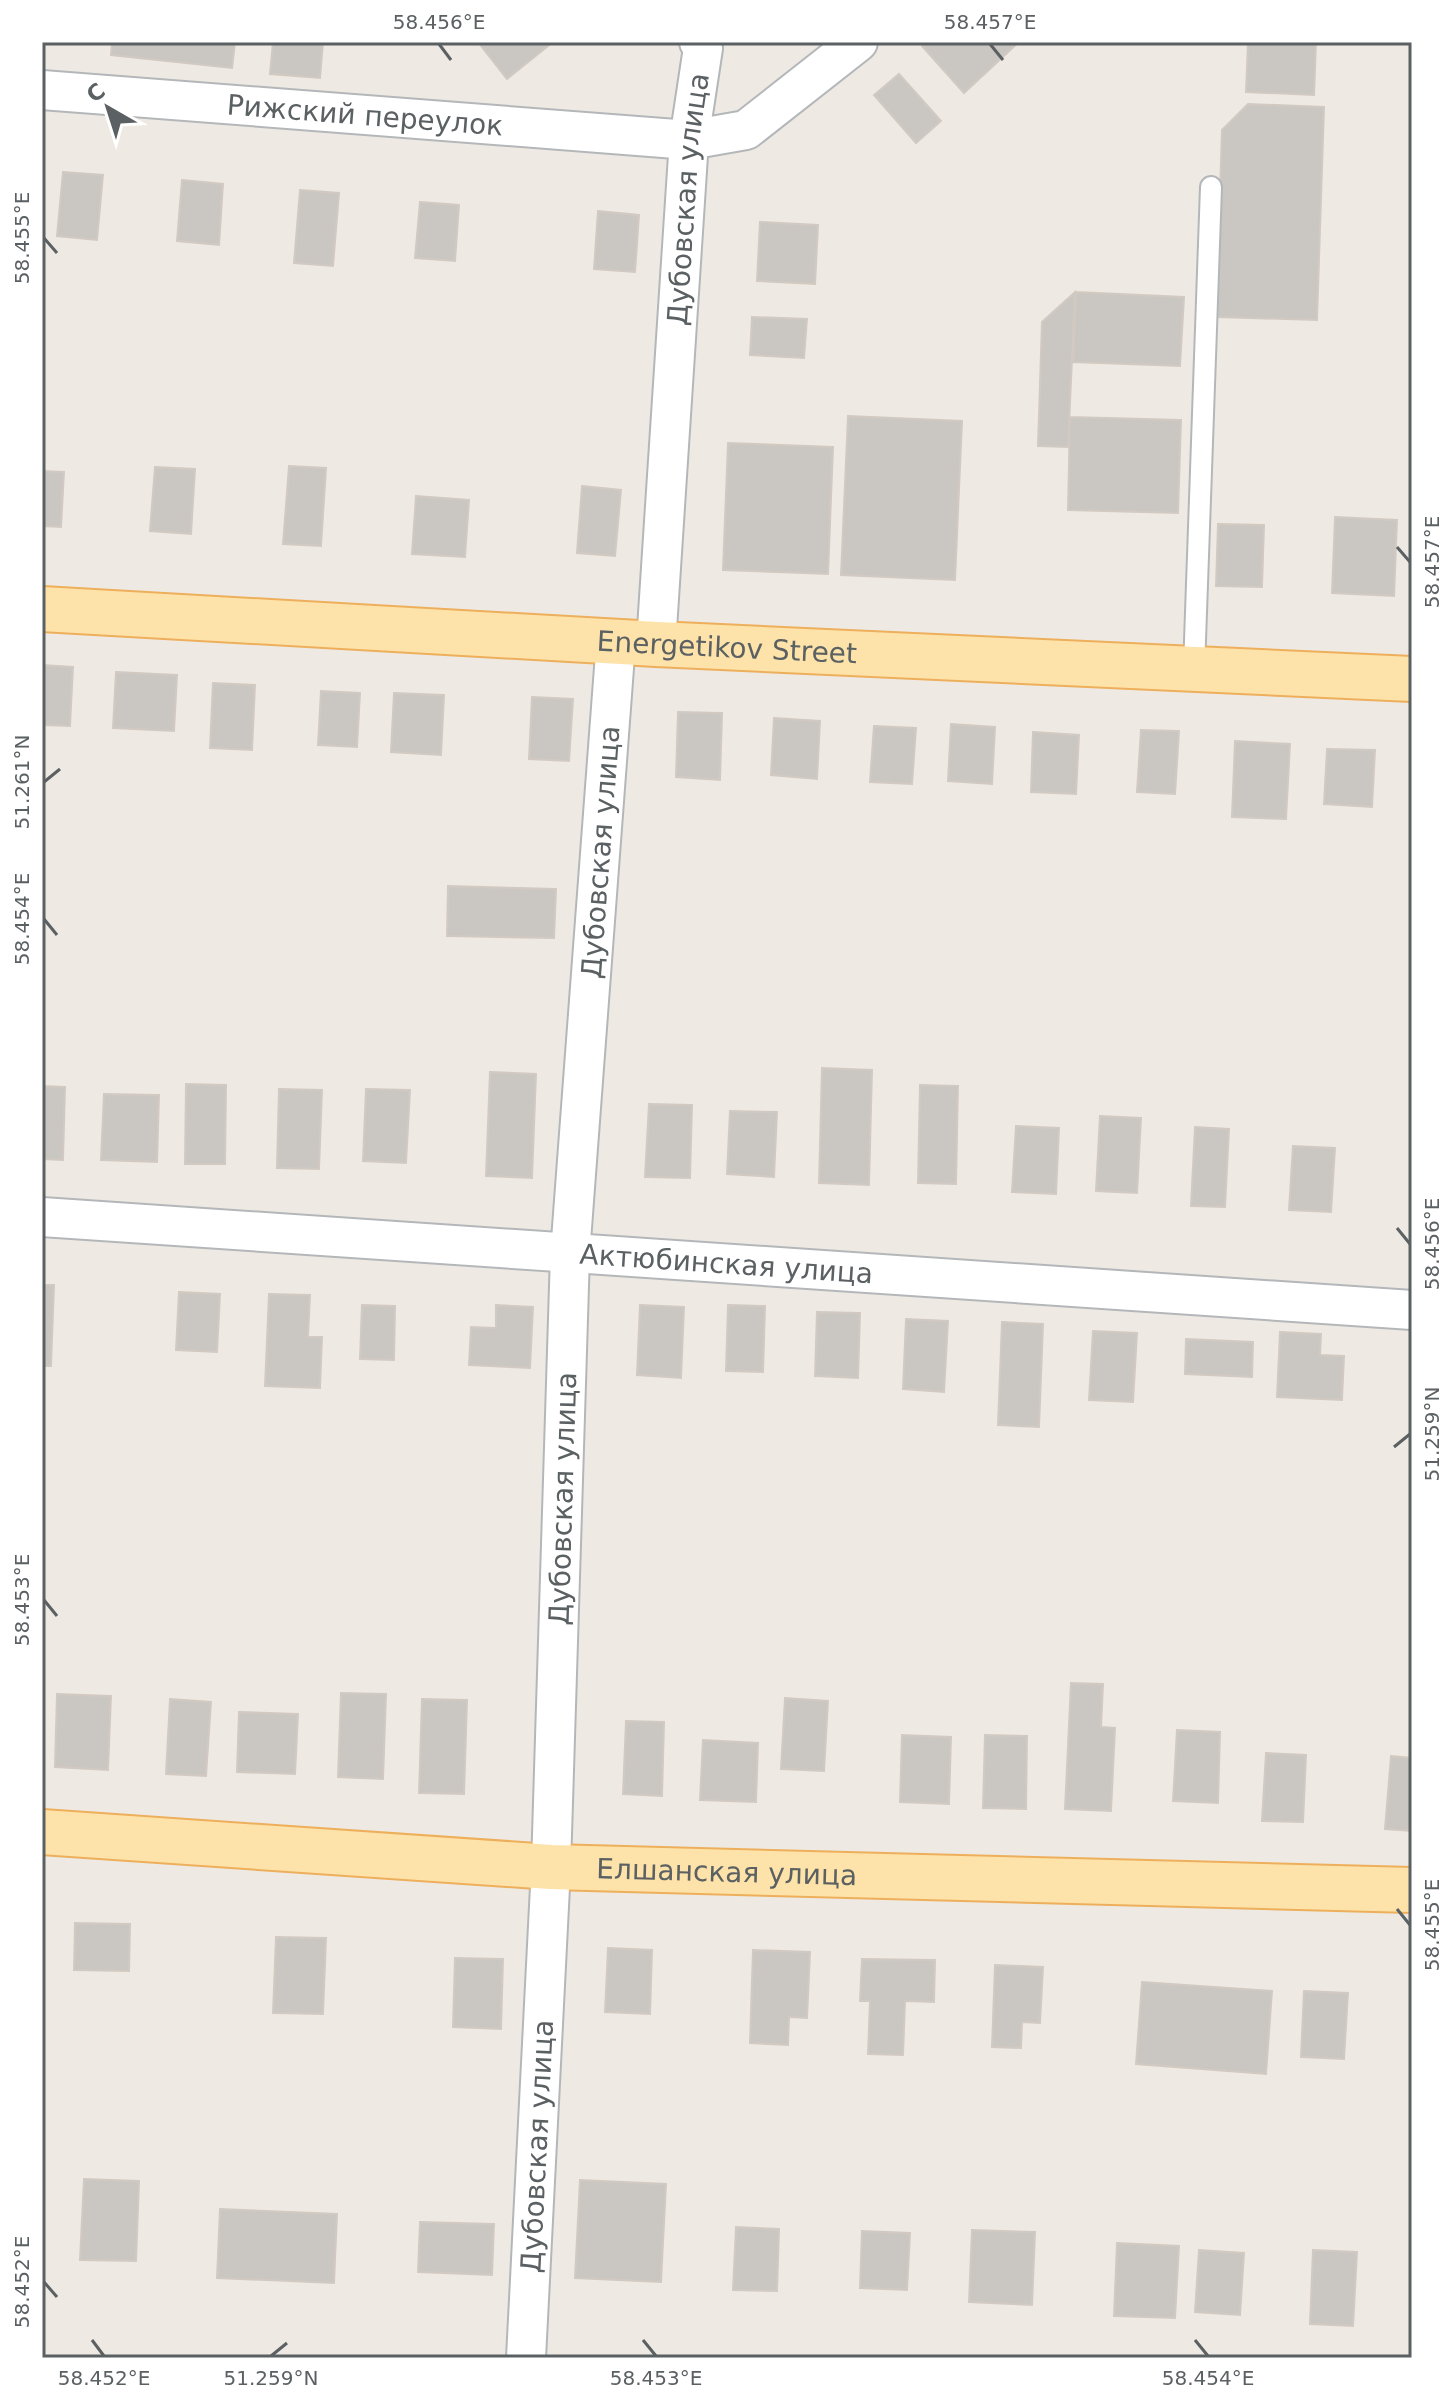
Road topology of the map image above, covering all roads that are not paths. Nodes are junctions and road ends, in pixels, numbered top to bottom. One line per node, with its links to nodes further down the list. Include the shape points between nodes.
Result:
1 (699, 42): 4 (street, Дубовская улица, via 703,48)
2 (858, 42): 4 (street, Рижский переулок, via 746,130)
3 (42, 90): 4 (street, Рижский переулок)
4 (689, 140): 7 (street, Дубовская улица)
5 (1211, 187): 8 (lane)
6 (42, 609): 7 (main road, Energetikov Street)
7 (636, 643): 8 (main road, Energetikov Street); 11 (street, Дубовская улица)
8 (1194, 669): 9 (main road, Energetikov Street)
9 (1412, 679)
10 (42, 1217): 11 (street, Актюбинская улица)
11 (570, 1254): 12 (street, Актюбинская улица); 14 (street, Дубовская улица)
12 (1412, 1310)
13 (42, 1832): 14 (main road, Елшанская улица)
14 (551, 1867): 15 (main road, Елшанская улица); 16 (street, Дубовская улица)
15 (1412, 1890)
16 (526, 2358)

